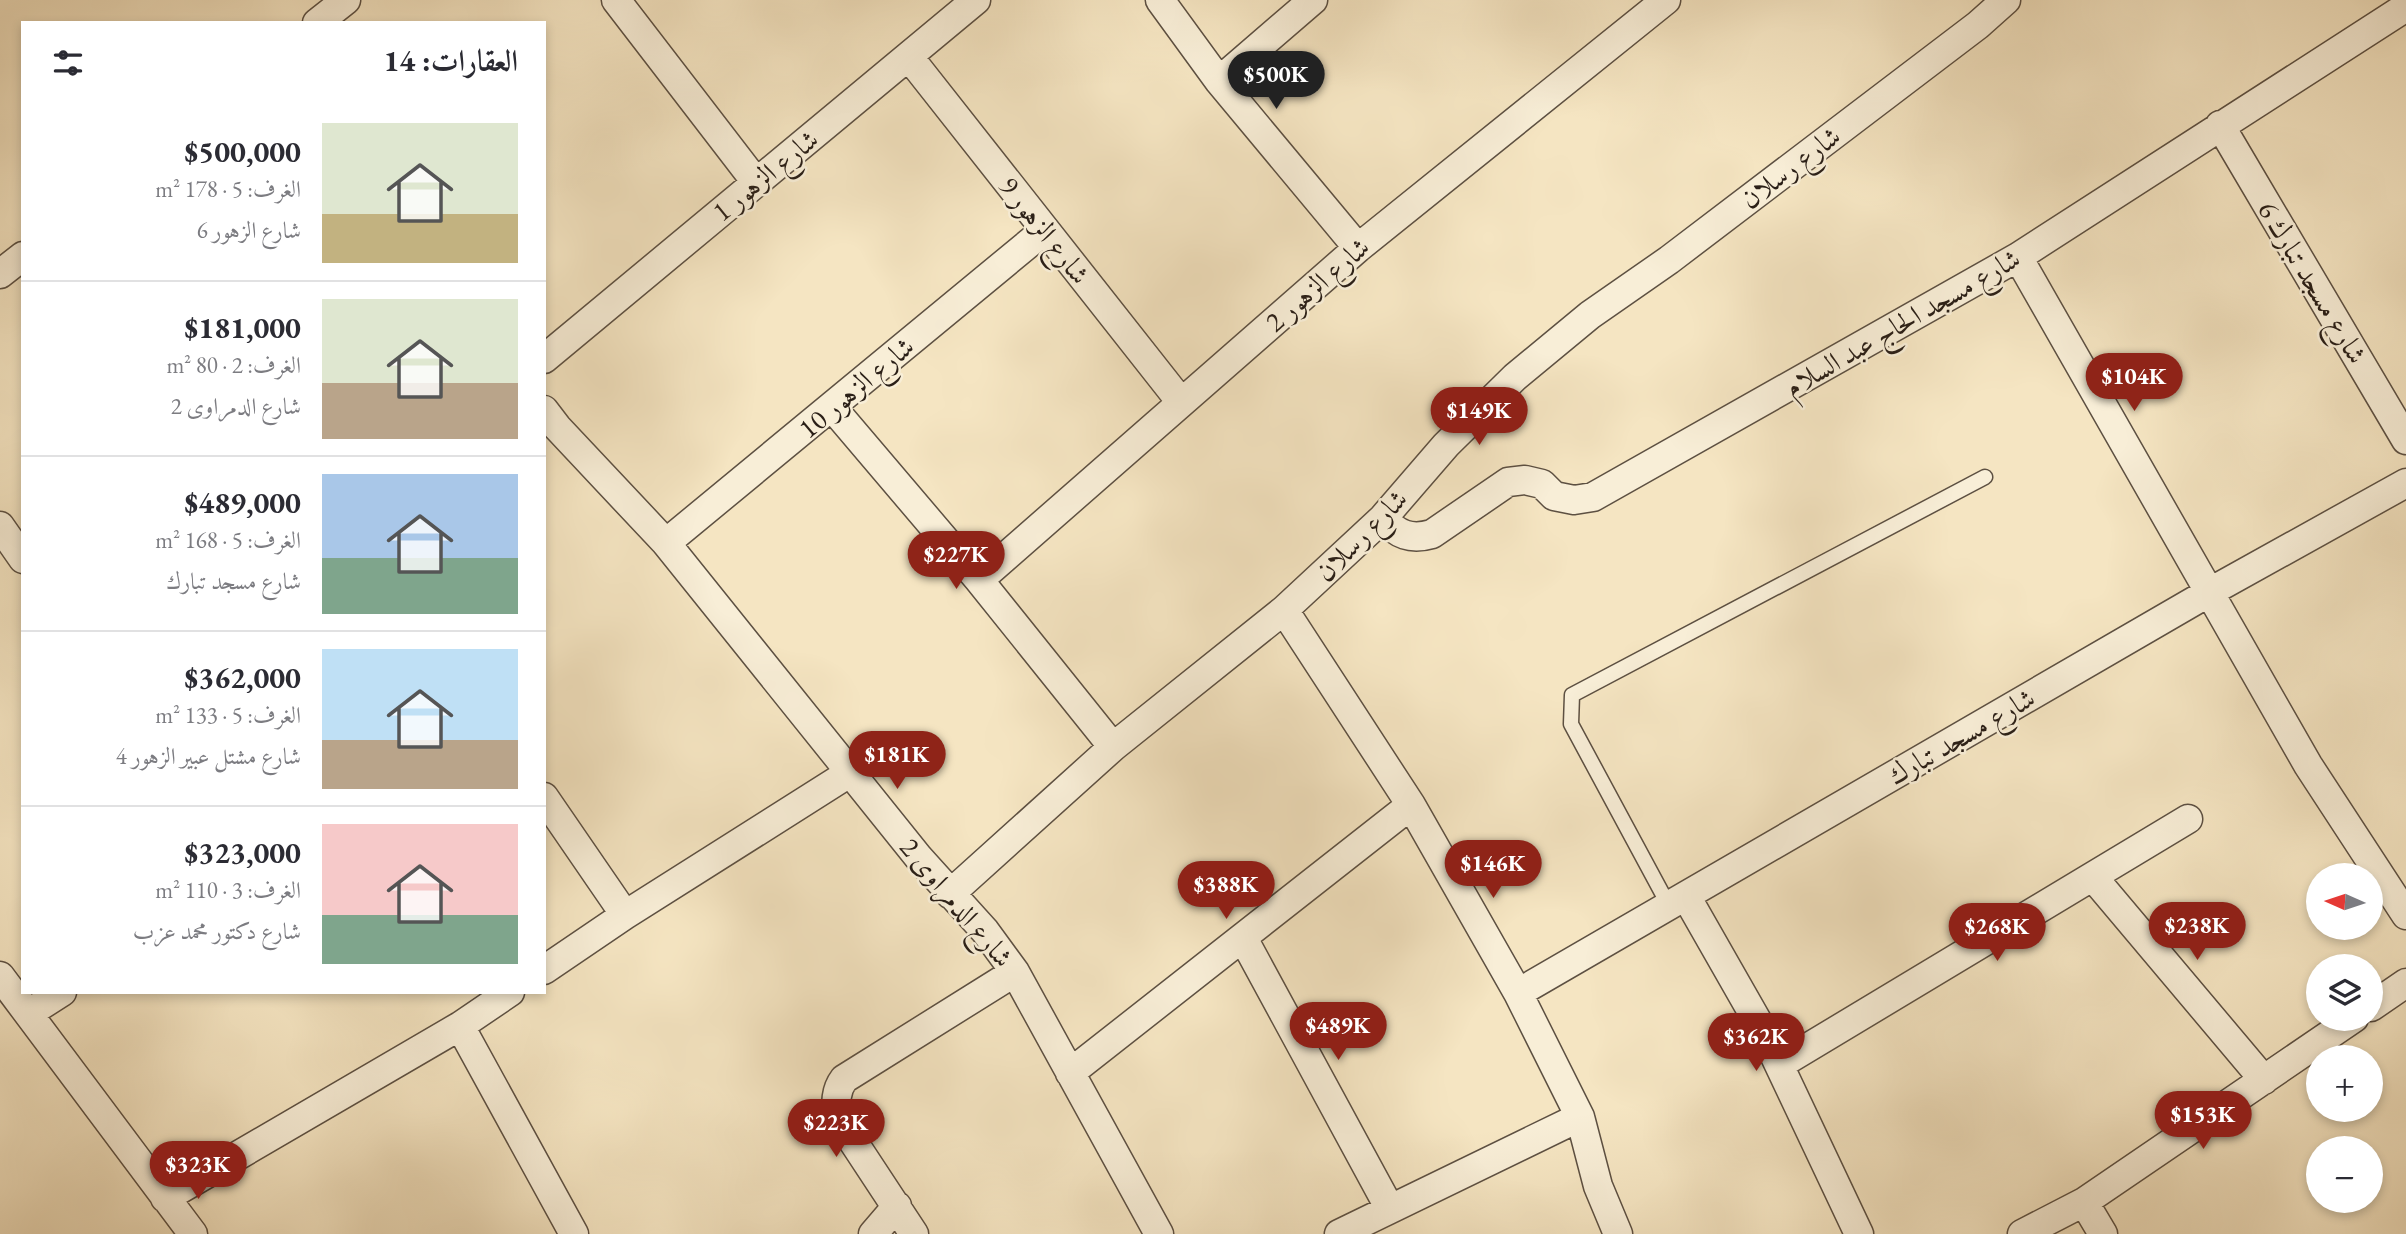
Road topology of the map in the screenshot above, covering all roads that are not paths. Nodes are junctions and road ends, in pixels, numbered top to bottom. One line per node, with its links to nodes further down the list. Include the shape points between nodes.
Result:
1 (346, 0): 9 (street)
2 (616, 0): 13 (street)
3 (976, 0): 10 (street, شارع الزهور 1)
4 (1160, 0): 11 (street)
5 (1312, 0): 11 (street)
6 (2006, 0): 26 (street, شارع رسلان, via 1669,260 1590,315 1515,377)
7 (1658, 2): 15 (street, شارع الزهور 2)
8 (2406, 7): 12 (street, شارع مسجد الحاج عبد السلام)
9 (320, 21)
10 (909, 57): 13 (street, شارع الزهور 1); 14 (street, شارع الزهور 9)
11 (1219, 81): 15 (street)
12 (2220, 125): 16 (street, شارع مسجد الحاج عبد السلام); 23 (street, شارع مسجد تبارك 6)
13 (756, 182): 19 (street, شارع الزهور 1)
14 (1045, 230): 20 (street, شارع الزهور 9); 21 (street, شارع الزهور 10)
15 (1357, 248): 20 (street, شارع الزهور 2)
16 (2018, 257): 26 (street, شارع مسجد الحاج عبد السلام, via 1593,497 1555,496 1542,485 1525,480 1508,482 1432,534 1418,538 1392,530); 31 (street)
17 (21, 258): 18 (street)
18 (0, 274)
19 (549, 354)
20 (1181, 402): 30 (street, شارع الزهور 2)
21 (832, 407): 28 (street, شارع الزهور 10); 30 (street)
22 (546, 412): 28 (street, شارع الدمراوى 2)
23 (2406, 440)
24 (1984, 477): 40 (lane, via 1572,695 1571,724)
25 (2406, 483): 31 (street, شارع مسجد تبارك)
26 (1383, 518): 32 (street, شارع رسلان)
27 (0, 526): 29 (street)
28 (666, 543): 34 (street, شارع الدمراوى 2)
29 (21, 556)
30 (979, 580): 33 (street)
31 (2208, 593): 40 (street, شارع مسجد تبارك); 42 (street, via 2308,765)
32 (1284, 610): 33 (street, شارع رسلان); 36 (street)
33 (1113, 747): 39 (street, شارع رسلان)
34 (850, 772): 39 (street, شارع الدمراوى 2); 41 (street)
35 (546, 800): 41 (street)
36 (1410, 805): 43 (street); 48 (street)
37 (2188, 819): 38 (street)
38 (2092, 877): 55 (street); 57 (street)
39 (950, 894): 45 (street, شارع الدمراوى 2)
40 (1678, 901): 48 (street, شارع مسجد تبارك); 55 (street, via 1763,1031)
41 (625, 915): 44 (street)
42 (2406, 915)
43 (1243, 939): 56 (street); 62 (street)
44 (546, 969)
45 (1015, 972): 56 (street, شارع الدمراوى 2); 61 (street, via 838,1087 837,1117)
46 (0, 976): 52 (street)
47 (2406, 983): 51 (street)
48 (1518, 993): 58 (street)
49 (59, 994): 52 (street)
50 (507, 994): 53 (street)
51 (2383, 999)
52 (29, 1013): 59 (street)
53 (460, 1026): 59 (street); 64 (street)
54 (2335, 1031): 57 (street)
55 (1779, 1065): 70 (street)
56 (1070, 1073): 67 (street, شارع الدمراوى 2)
57 (2264, 1080): 60 (street)
58 (1580, 1117): 62 (street); 69 (street, via 1598,1186)
59 (165, 1198): 63 (street)
60 (2084, 1202): 71 (street); 72 (street)
61 (897, 1206): 65 (street); 66 (street)
62 (1390, 1209): 68 (street)
63 (193, 1234)
64 (574, 1234)
65 (873, 1234)
66 (914, 1234)
67 (1159, 1234)
68 (1339, 1234)
69 (1618, 1234)
70 (1859, 1234)
71 (2022, 1234)
72 (2103, 1234)

